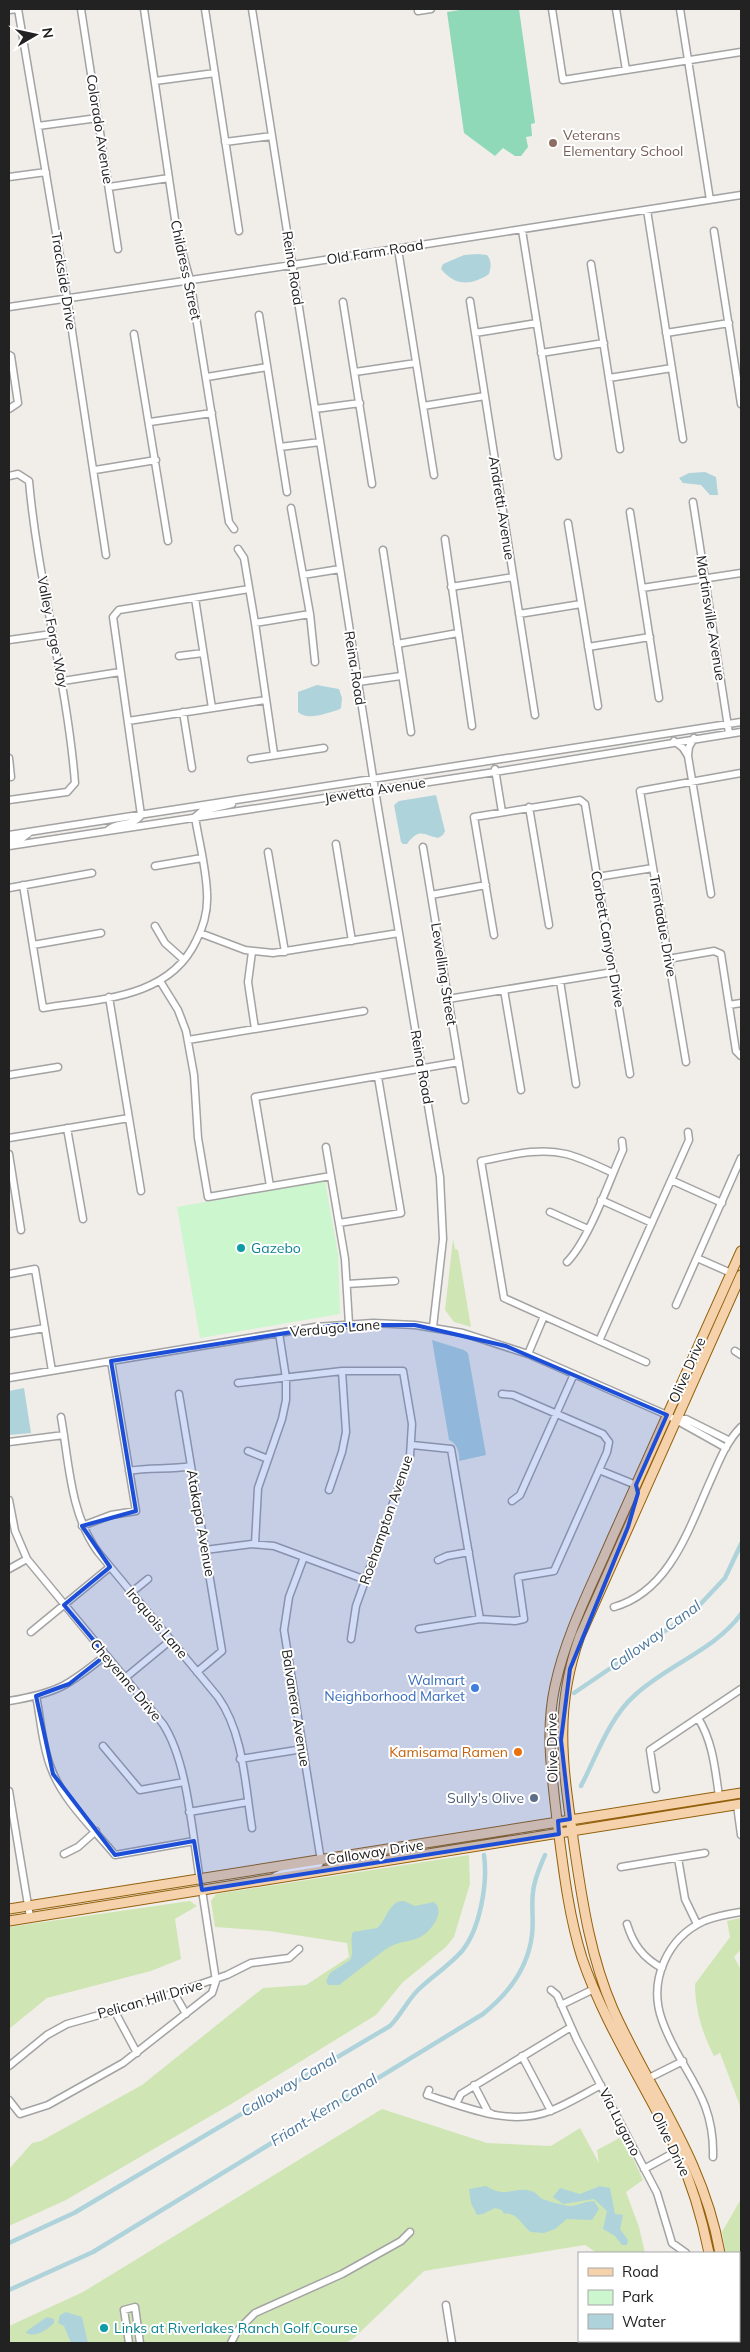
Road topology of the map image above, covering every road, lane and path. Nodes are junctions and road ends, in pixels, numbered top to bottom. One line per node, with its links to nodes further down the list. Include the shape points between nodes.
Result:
1 (18, 9): 10 (street); 18 (street, Trackside Drive)
2 (81, 9): 17 (street, Colorado Avenue)
3 (144, 9): 16 (street, Childress Street)
4 (205, 9): 15 (street)
5 (252, 9): 19 (street, Reina Road)
6 (431, 9): 11 (street)
7 (552, 9): 14 (street, via 563,80)
8 (616, 9): 14 (street)
9 (680, 9): 13 (street)
10 (9, 10)
11 (418, 11)
12 (741, 52): 13 (street)
13 (688, 60): 14 (street); 26 (street)
14 (626, 70)
15 (215, 73): 16 (street); 20 (street)
16 (155, 81): 23 (street, Childress Street)
17 (98, 118): 18 (street); 24 (street, Colorado Avenue)
18 (38, 126): 21 (street, Trackside Drive)
19 (272, 136): 20 (street); 34 (street, Reina Road)
20 (225, 142): 30 (street)
21 (46, 172): 22 (street); 36 (street, Trackside Drive)
22 (9, 177)
23 (169, 178): 24 (street); 35 (street, Childress Street, via 177,233)
24 (109, 187): 31 (street, Colorado Avenue)
25 (741, 195): 26 (street, Old Farm Road)
26 (710, 200): 27 (street, Old Farm Road)
27 (647, 210): 28 (street, Old Farm Road); 44 (street)
28 (522, 230): 32 (street, Old Farm Road); 41 (street)
29 (714, 230): 42 (street)
30 (239, 231)
31 (118, 249)
32 (398, 249): 34 (street, Old Farm Road); 50 (street)
33 (591, 264): 46 (street)
34 (292, 265): 35 (street, Old Farm Road); 61 (street, Reina Road)
35 (190, 280): 36 (street, Old Farm Road); 54 (street, Childress Street)
36 (67, 298): 39 (street, Old Farm Road); 70 (street, Trackside Drive)
37 (470, 300): 43 (street, Andretti Avenue)
38 (343, 302): 53 (street)
39 (9, 307)
40 (259, 315): 51 (street)
41 (537, 323): 43 (street); 47 (street)
42 (728, 323): 44 (street); 49 (street)
43 (475, 333): 56 (street, Andretti Avenue)
44 (666, 333): 52 (street)
45 (134, 334): 63 (street)
46 (604, 343): 47 (street); 55 (street)
47 (541, 353): 68 (street)
48 (9, 355): 60 (street, via 18,403)
49 (738, 358): 58 (street)
50 (416, 363): 53 (street); 59 (street)
51 (268, 367): 54 (street); 66 (street)
52 (672, 368): 55 (street); 64 (street)
53 (355, 372): 57 (street)
54 (207, 377): 62 (street, Childress Street)
55 (609, 378): 67 (street)
56 (485, 396): 59 (street); 88 (street, Andretti Avenue)
57 (360, 403): 61 (street); 73 (street)
58 (741, 404)
59 (423, 406): 71 (street)
60 (9, 409)
61 (315, 409): 65 (street, Reina Road)
62 (212, 413): 63 (street); 79 (street, Childress Street, via 229,522)
63 (150, 422): 69 (street)
64 (683, 439)
65 (320, 442): 66 (street); 85 (street, Reina Road)
66 (280, 448): 74 (street)
67 (620, 449)
68 (558, 456)
69 (156, 460): 70 (street); 81 (street)
70 (95, 470): 84 (street, Trackside Drive)
71 (434, 475)
72 (9, 476): 99 (street, Valley Forge Way, via 18,474 29,481 32,518)
73 (372, 484)
74 (287, 492)
75 (693, 502): 89 (street, Martinsville Avenue)
76 (291, 508): 87 (street)
77 (630, 512): 91 (street)
78 (568, 523): 94 (street)
79 (234, 529)
80 (445, 539): 90 (street)
81 (168, 541)
82 (238, 549): 92 (street, via 244,558)
83 (383, 550): 102 (street)
84 (106, 555)
85 (340, 569): 87 (street); 110 (street, Reina Road)
86 (741, 573): 89 (street)
87 (303, 575): 95 (street)
88 (513, 577): 90 (street); 96 (street, Andretti Avenue)
89 (705, 578): 91 (street); 119 (street, Martinsville Avenue)
90 (451, 587): 98 (street)
91 (642, 588): 100 (street)
92 (249, 589): 93 (street); 97 (street)
93 (195, 598): 104 (street); 107 (street, via 119,610 113,617)
94 (581, 604): 96 (street); 103 (street)
95 (310, 614): 97 (street); 106 (street)
96 (519, 614): 116 (street, Andretti Avenue)
97 (255, 623): 112 (street)
98 (458, 633): 102 (street); 120 (street)
99 (52, 634): 101 (street); 109 (street, Valley Forge Way)
100 (650, 637): 103 (street); 111 (street)
101 (9, 640)
102 (397, 644): 108 (street)
103 (588, 646): 113 (street)
104 (203, 653): 105 (street); 114 (street)
105 (179, 656)
106 (315, 662)
107 (120, 672): 109 (street); 117 (street)
108 (401, 676): 110 (street); 122 (street)
109 (63, 681): 141 (street, Valley Forge Way, via 75,783 67,792)
110 (358, 682): 138 (street, Reina Road)
111 (660, 698)
112 (265, 700): 114 (street); 129 (street)
113 (598, 706)
114 (212, 708): 115 (street)
115 (183, 712): 117 (street); 134 (street)
116 (535, 715)
117 (128, 721): 145 (street)
118 (741, 722): 119 (street, Jewetta Avenue)
119 (728, 724): 121 (street, Jewetta Avenue); 124 (street, Martinsville Avenue)
120 (472, 726)
121 (700, 729): 125 (street, Jewetta Avenue); 126 (street)
122 (411, 732)
123 (741, 732): 124 (street, Jewetta Avenue)
124 (729, 733): 126 (street, Jewetta Avenue)
125 (667, 735): 127 (street); 133 (street, Jewetta Avenue)
126 (693, 740): 127 (street, Jewetta Avenue); 130 (street)
127 (676, 742): 130 (street); 135 (street, Jewetta Avenue)
128 (324, 748): 129 (street)
129 (274, 754): 132 (street)
130 (688, 756): 139 (street)
131 (9, 758): 137 (street)
132 (251, 759)
133 (494, 761): 135 (street); 138 (street, Jewetta Avenue)
134 (192, 768)
135 (498, 771): 140 (street, Jewetta Avenue); 144 (street)
136 (741, 774): 139 (street)
137 (11, 777)
138 (373, 777): 140 (street, Reina Road); 142 (street, Jewetta Avenue)
139 (692, 782): 157 (street, Trentadue Drive, via 640,790); 163 (street)
140 (375, 790): 146 (street, Jewetta Avenue); 169 (street, Reina Road)
141 (9, 800)
142 (240, 800): 145 (street, Jewetta Avenue); 146 (street, via 202,811)
143 (529, 807): 144 (street); 159 (street, Corbett Canyon Drive, via 580,800 585,804); 165 (street)
144 (502, 812): 161 (street, via 474,816)
145 (141, 815): 147 (street, via 136,821 113,825); 148 (street, Jewetta Avenue)
146 (195, 817): 147 (street, Jewetta Avenue); 155 (street)
147 (107, 830): 152 (street, Jewetta Avenue)
148 (30, 832): 149 (street, Jewetta Avenue); 150 (street, via 21,839)
149 (9, 835)
150 (9, 841)
151 (336, 844): 171 (street)
152 (9, 846)
153 (423, 847): 164 (street, Lewelling Street)
154 (268, 852): 174 (street)
155 (202, 858): 156 (street); 168 (street, via 207,904)
156 (155, 866)
157 (653, 868): 159 (street); 175 (street, Trentadue Drive)
158 (92, 873): 160 (street)
159 (597, 877): 177 (street, Corbett Canyon Drive)
160 (22, 885): 162 (street); 172 (street)
161 (486, 885): 164 (street); 170 (street)
162 (9, 888)
163 (711, 894)
164 (431, 895): 182 (street, Lewelling Street)
165 (549, 925)
166 (155, 926): 176 (street, via 165,943)
167 (101, 933): 172 (street)
168 (200, 933): 173 (street); 176 (street)
169 (399, 933): 171 (street); 192 (street, Reina Road)
170 (494, 935)
171 (352, 941): 174 (street)
172 (32, 945): 181 (street, via 43,1008)
173 (252, 952): 174 (street); 186 (street, via 248,982)
174 (285, 952)
175 (668, 959): 184 (street, via 714,951 721,954); 190 (street, Trentadue Drive)
176 (184, 960): 179 (street)
177 (613, 972): 178 (street); 193 (street, Corbett Canyon Drive)
178 (560, 980): 180 (street); 196 (street)
179 (160, 981): 181 (street, via 140,990); 187 (street, via 178,1010)
180 (504, 990): 182 (street); 197 (street)
181 (109, 997): 199 (street)
182 (448, 999): 189 (street, Lewelling Street)
183 (741, 1003): 184 (street)
184 (729, 1005): 188 (street, via 736,1050)
185 (364, 1011): 186 (street)
186 (255, 1029): 187 (street)
187 (188, 1040): 210 (street, via 196,1088 198,1138 208,1196)
188 (741, 1056)
189 (459, 1062): 192 (street); 198 (street, Lewelling Street)
190 (686, 1062)
191 (58, 1067): 194 (street)
192 (422, 1068): 195 (street); 232 (street, Reina Road, via 443,1211 442,1260)
193 (630, 1074)
194 (9, 1076)
195 (378, 1076): 210 (street, via 255,1097); 216 (street, via 401,1213)
196 (576, 1084)
197 (521, 1090)
198 (465, 1100)
199 (129, 1118): 200 (street); 211 (street)
200 (67, 1128): 202 (street); 215 (street)
201 (688, 1132): 209 (street, via 689,1140)
202 (9, 1138)
203 (622, 1141): 207 (street, via 623,1150)
204 (326, 1147): 208 (street)
205 (9, 1154): 219 (street)
206 (741, 1158): 213 (street)
207 (613, 1173): 212 (street); 230 (street, via 576,1156 554,1152 533,1152 481,1161 504,1298)
208 (331, 1176): 210 (street); 216 (street)
209 (671, 1180): 213 (street); 217 (street)
210 (270, 1186)
211 (141, 1191)
212 (601, 1200): 217 (street); 218 (street)
213 (722, 1203): 221 (street)
214 (550, 1212): 218 (street)
215 (82, 1219)
216 (339, 1223): 227 (street)
217 (652, 1223): 236 (street)
218 (588, 1229): 222 (street, via 577,1253)
219 (22, 1230)
220 (741, 1251): 223 (main road, Olive Drive)
221 (697, 1258): 223 (street); 228 (street)
222 (567, 1262)
223 (731, 1273): 229 (main road, via 733,1279); 251 (main road, Olive Drive)
224 (9, 1274): 233 (street, via 35,1269)
225 (741, 1275): 229 (main road, Olive Drive)
226 (395, 1281): 227 (street)
227 (347, 1284): 231 (street)
228 (676, 1305)
229 (726, 1308): 253 (main road, Olive Drive)
230 (544, 1316): 236 (street); 238 (street)
231 (349, 1324): 232 (street, Verdugo Lane); 235 (street, Verdugo Lane)
232 (433, 1327): 238 (street, Verdugo Lane, via 487,1339)
233 (45, 1328): 234 (street); 242 (street)
234 (9, 1334)
235 (279, 1334): 240 (street, Verdugo Lane); 246 (street)
236 (599, 1341): 241 (street)
237 (735, 1351): 239 (street)
238 (528, 1354): 244 (street, Verdugo Lane)
239 (741, 1355)
240 (111, 1361): 242 (street, Verdugo Lane); 264 (street)
241 (646, 1362)
242 (52, 1371): 245 (street, Verdugo Lane)
243 (342, 1371): 246 (street); 258 (street, Roehampton Avenue, via 403,1371 412,1424); 266 (street, via 346,1432)
244 (574, 1374): 250 (street); 251 (street, Verdugo Lane)
245 (9, 1378)
246 (286, 1378): 247 (street); 261 (street, via 285,1411)
247 (238, 1384)
248 (179, 1394): 262 (street, Atakapa Avenue)
249 (502, 1394): 250 (street, via 513,1395)
250 (556, 1414): 263 (street, via 608,1438 609,1446); 268 (street, via 520,1495)
251 (668, 1415): 253 (street, Verdugo Lane); 265 (main road, Olive Drive)
252 (61, 1417): 255 (street, Iroquois Lane)
253 (677, 1420): 256 (street, via 686,1419); 259 (street); 270 (main road, Olive Drive)
254 (741, 1427): 256 (street)
255 (64, 1435): 257 (street); 269 (street, Iroquois Lane)
256 (730, 1441): 259 (street)
257 (9, 1442)
258 (412, 1445): 273 (street, via 451,1449); 280 (street, Roehampton Avenue, via 408,1466)
259 (726, 1448): 283 (street, via 672,1563 653,1585)
260 (248, 1451): 261 (street)
261 (268, 1459): 271 (street, via 257,1498)
262 (191, 1466): 264 (street); 272 (street, Atakapa Avenue)
263 (599, 1470): 265 (street); 284 (street, via 554,1571 518,1577 524,1619 515,1622)
264 (129, 1471): 269 (street, via 136,1511 111,1515)
265 (636, 1485): 270 (main road, via 638,1493); 295 (main road, Olive Drive, via 570,1637 555,1686)
266 (329, 1490)
267 (9, 1500): 275 (street, Cheyenne Drive, via 15,1531)
268 (512, 1501)
269 (82, 1526): 277 (street, Iroquois Lane)
270 (628, 1527): 300 (main road, Olive Drive, via 580,1636 570,1670 562,1719)
271 (255, 1544): 272 (street); 274 (street, via 274,1546)
272 (205, 1550): 290 (street, Atakapa Avenue, via 222,1651)
273 (469, 1552): 276 (street); 284 (street)
274 (304, 1557): 280 (street); 298 (street, Balvanera Avenue, via 287,1603 284,1630)
275 (27, 1559): 278 (street); 282 (street, Cheyenne Drive)
276 (438, 1560)
277 (110, 1566): 281 (street, Iroquois Lane); 282 (street)
278 (9, 1570)
279 (148, 1579): 281 (street)
280 (366, 1580): 287 (street, Roehampton Avenue, via 355,1609)
281 (132, 1592): 288 (street, Iroquois Lane)
282 (64, 1605): 286 (street); 289 (street, Cheyenne Drive)
283 (614, 1607)
284 (480, 1619): 285 (street)
285 (419, 1629)
286 (31, 1632)
287 (351, 1639)
288 (171, 1640): 290 (street, Iroquois Lane); 291 (street)
289 (106, 1655): 291 (street, Cheyenne Drive); 293 (street, via 69,1684)
290 (197, 1672): 299 (street, Iroquois Lane, via 229,1715)
291 (125, 1678): 301 (street, Cheyenne Drive, via 168,1733 177,1750)
292 (741, 1689): 296 (street)
293 (36, 1696): 294 (street); 313 (street, via 53,1774)
294 (9, 1701)
295 (551, 1713): 300 (main road, via 555,1723 556,1751); 311 (main road, Olive Drive, via 550,1761)
296 (698, 1718): 302 (street, via 650,1750); 305 (street, via 712,1751)
297 (103, 1746): 301 (street, via 140,1790)
298 (303, 1749): 299 (street); 322 (street, Balvanera Avenue)
299 (240, 1759): 306 (street, Iroquois Lane)
300 (562, 1763): 310 (main road, Olive Drive)
301 (184, 1782): 308 (street, Cheyenne Drive)
302 (656, 1789)
303 (9, 1791): 326 (street)
304 (741, 1793): 305 (main road, Calloway Drive)
305 (719, 1796): 309 (main road, via 716,1802 689,1808); 310 (main road, Calloway Drive)
306 (248, 1802): 308 (street); 312 (street, Iroquois Lane)
307 (740, 1803): 309 (main road, Calloway Drive); 316 (street)
308 (188, 1812): 317 (street, Cheyenne Drive)
309 (682, 1814): 314 (main road, Calloway Drive)
310 (570, 1819): 311 (main road, Calloway Drive); 314 (main road, Olive Drive)
311 (558, 1822): 315 (main road, Olive Drive); 318 (main road, Calloway Drive)
312 (252, 1828)
313 (96, 1832): 317 (street, via 115,1854); 320 (street)
314 (572, 1832): 315 (main road, Calloway Drive); 343 (main road, Olive Drive, via 590,1940 602,1982)
315 (559, 1834): 318 (main road, Calloway Drive); 337 (main road, Olive Drive, via 572,1922)
316 (741, 1835)
317 (194, 1841): 325 (street, Cheyenne Drive)
318 (401, 1853): 322 (main road, Calloway Drive); 324 (main road, Calloway Drive)
319 (705, 1853): 321 (street)
320 (64, 1854)
321 (678, 1858): 323 (street); 332 (street, via 685,1899)
322 (321, 1861): 324 (street, via 319,1865 286,1871); 325 (main road, Calloway Drive, via 252,1872)
323 (621, 1867)
324 (269, 1879): 325 (main road, Calloway Drive)
325 (201, 1885): 326 (main road, Calloway Drive); 329 (main road, Calloway Drive, via 145,1899); 335 (street, Cheyenne Drive)
326 (28, 1907): 327 (main road, Calloway Drive); 329 (street)
327 (9, 1910)
328 (741, 1912): 332 (street)
329 (30, 1917): 330 (main road, Calloway Drive)
330 (9, 1921)
331 (627, 1924): 334 (street, via 638,1948 648,1960)
332 (697, 1924): 334 (street, via 675,1943)
333 (299, 1949): 335 (street, Pelican Hill Drive, via 288,1958 251,1963)
334 (662, 1968): 347 (street, via 658,1987 659,2012)
335 (216, 1980): 338 (street, Pelican Hill Drive); 341 (street, via 212,1993)
336 (551, 1990): 339 (street, Via Lugano)
337 (594, 1990): 339 (street); 343 (main road, via 601,1995); 344 (main road, Olive Drive)
338 (174, 1993): 340 (street, Pelican Hill Drive); 341 (street)
339 (561, 2005): 342 (street, Via Lugano)
340 (114, 2010): 345 (street); 348 (street, Pelican Hill Drive, via 58,2028)
341 (186, 2014): 345 (street)
342 (571, 2027): 346 (street); 351 (street, Via Lugano)
343 (623, 2028): 349 (main road, Olive Drive)
344 (621, 2046): 349 (main road, via 643,2076); 357 (main road, Olive Drive)
345 (137, 2053): 353 (street, via 48,2105 20,2114)
346 (522, 2056): 350 (street); 355 (street)
347 (683, 2061): 349 (street); 358 (street, via 708,2110 713,2131)
348 (9, 2066)
349 (649, 2078): 360 (main road, Olive Drive, via 687,2149)
350 (474, 2085): 354 (street, via 461,2094); 356 (street, via 488,2112)
351 (601, 2085): 355 (street); 359 (street, Via Lugano)
352 (429, 2090): 354 (street, via 427,2095)
353 (9, 2100)
354 (456, 2104): 356 (street)
355 (551, 2111): 356 (street, via 522,2117)
356 (493, 2115)
357 (677, 2151): 359 (street); 360 (main road, via 683,2155); 363 (main road, Olive Drive, via 700,2212)
358 (713, 2157)
359 (644, 2169): 362 (street, Via Lugano, via 660,2203 672,2244)
360 (705, 2194): 364 (main road, Olive Drive)
361 (410, 2232): 368 (street, via 402,2241 342,2274 255,2313 237,2331)
362 (684, 2252)
363 (709, 2252)
364 (720, 2252)
365 (446, 2305): 369 (street)
366 (129, 2343): 367 (street, via 124,2310 135,2307)
367 (140, 2343)
368 (231, 2343)
369 (452, 2343)

